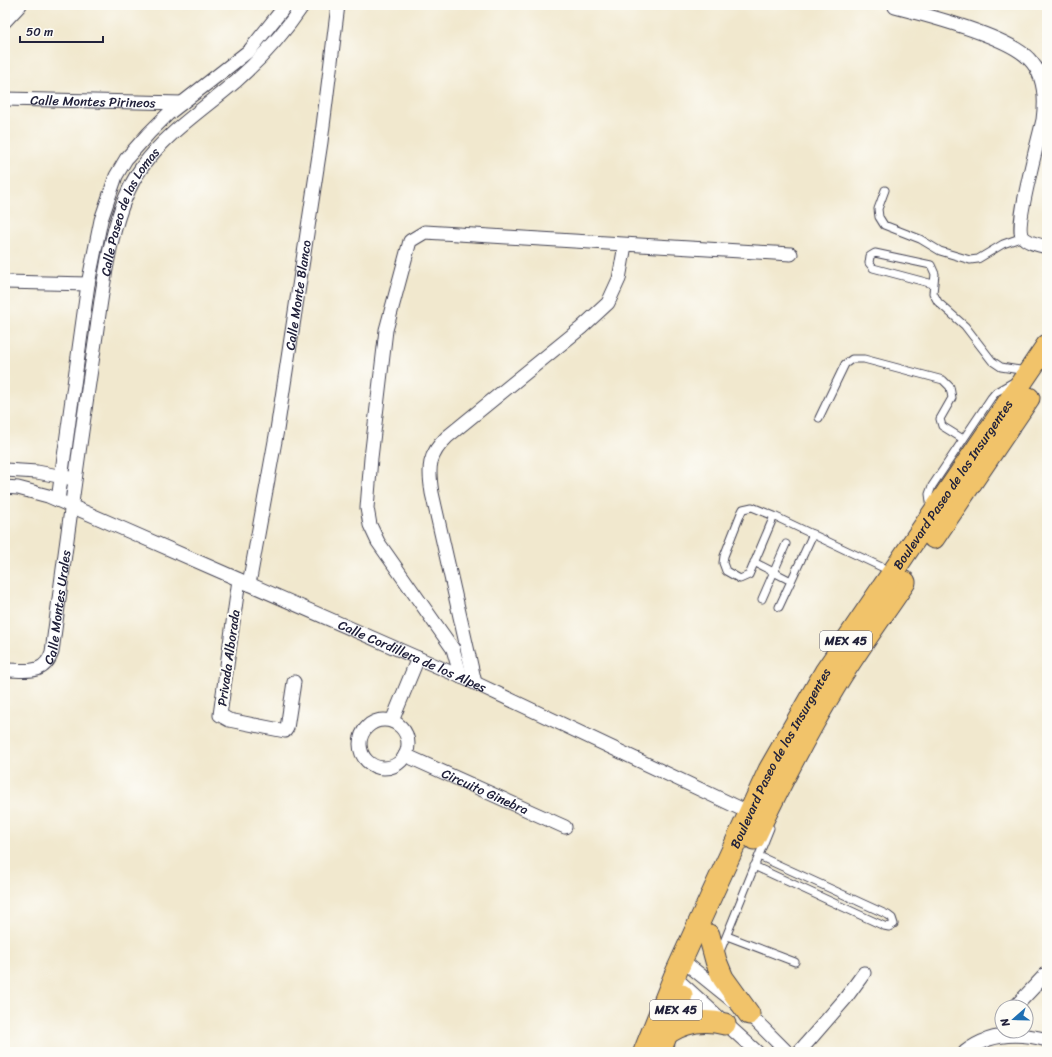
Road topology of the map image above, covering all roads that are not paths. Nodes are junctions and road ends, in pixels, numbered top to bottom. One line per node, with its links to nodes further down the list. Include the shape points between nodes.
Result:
1 (20, 5): 6 (street)
2 (286, 5): 8 (street, Calle Paseo de las Lomas, via 250,50)
3 (303, 5): 23 (street, Calle Paseo de las Lomas, via 258,60 156,150 142,166 125,196 116,224 104,285)
4 (338, 5): 35 (street, Calle Monte Blanco, via 322,134 277,430)
5 (895, 7): 10 (street, via 926,15 1004,43 1029,58 1035,67 1044,91 1045,105 1020,225)
6 (5, 21)
7 (5, 99): 8 (street, Calle Montes Pirineos)
8 (182, 103): 15 (street, Calle Paseo de las Lomas, via 148,133 126,159 116,176 101,220)
9 (885, 190): 10 (lane, via 878,209 878,217 884,225 920,239 940,251 970,260 978,259)
10 (1022, 236): 12 (street)
11 (625, 245): 13 (street); 40 (street, via 425,232 410,241 386,330 366,508 378,542 453,649); 42 (street, via 619,279 608,303 440,443 432,456 429,470 432,493)
12 (1047, 248)
13 (791, 254)
14 (5, 282): 15 (street)
15 (88, 284): 22 (street, Calle Paseo de las Lomas)
16 (933, 284): 16 (lane, via 935,274 931,265 875,253 870,256 869,263 873,268); 18 (lane, via 933,294 938,302 965,326 992,361 1001,367)
17 (1047, 345): 18 (main road, Boulevard Paseo de los Insurgentes / MEX 45)
18 (1035, 372): 20 (lane, via 996,392); 28 (main road, Boulevard Paseo de los Insurgentes / MEX 45, via 956,478); 52 (main road, Boulevard Paseo de los Insurgentes / MEX 45, via 786,773)
19 (819, 418): 20 (lane, via 845,364 852,359 864,359 943,380 950,387 952,398 940,419 942,426)
20 (963, 439): 28 (lane, via 930,489)
21 (5, 470): 22 (street)
22 (61, 476): 23 (street); 25 (street, Calle Paseo de las Lomas)
23 (74, 479): 26 (street, Calle Paseo de las Lomas)
24 (5, 487): 25 (street, via 28,490)
25 (58, 500): 26 (street)
26 (71, 506): 35 (street, Calle Cordillera de los Alpes); 39 (street, Calle Montes Urales, via 50,658 39,670)
27 (774, 516): 29 (lane); 31 (lane); 31 (lane, via 752,507 743,509 741,513 724,556 724,567 740,579 748,575)
28 (932, 516): 33 (main road, Boulevard Paseo de los Insurgentes / MEX 45)
29 (813, 534): 33 (lane); 34 (lane)
30 (786, 544): 32 (lane)
31 (754, 562): 32 (lane)
32 (774, 573): 34 (lane); 36 (lane)
33 (893, 573): 47 (main road, Boulevard Paseo de los Insurgentes / MEX 45, via 824,672 770,770)
34 (791, 581): 37 (lane)
35 (244, 582): 38 (street, Calle Cordillera de los Alpes); 41 (street, Privada Alborada, via 220,715 229,720 285,731)
36 (762, 599)
37 (779, 607)
38 (418, 658): 40 (street, Calle Cordillera de los Alpes); 43 (street)
39 (5, 670)
40 (461, 677): 42 (street, Calle Cordillera de los Alpes)
41 (294, 682)
42 (476, 683): 47 (street, Calle Cordillera de los Alpes)
43 (392, 721): 45 (street, via 405,733 408,742); 45 (street, via 378,721 366,728 362,736 362,750 369,762 382,767 396,765)
44 (806, 753): 46 (lane)
45 (405, 755): 49 (street, Circuito Ginebra)
46 (793, 778)
47 (750, 813): 52 (main road, Boulevard Paseo de los Insurgentes / MEX 45)
48 (773, 822): 50 (lane)
49 (565, 827)
50 (759, 856): 51 (lane); 51 (lane, via 888,915 894,924 884,926)
51 (754, 866): 52 (lane)
52 (711, 932): 53 (lane); 54 (main road, Boulevard Paseo de los Insurgentes / MEX 45); 58 (main road, via 716,961 726,984)
53 (795, 962)
54 (683, 973): 58 (street); 59 (street); 60 (main road, Boulevard Paseo de los Insurgentes / MEX 45); 64 (main road, Boulevard Paseo de los Insurgentes / MEX 45)
55 (864, 973): 68 (street)
56 (1047, 973): 57 (street)
57 (1023, 999)
58 (749, 1014): 67 (street)
59 (725, 1024): 60 (main road, via 691,1022); 66 (street)
60 (668, 1033): 65 (main road, Boulevard Paseo de los Insurgentes / MEX 45)
61 (994, 1037): 69 (street)
62 (1034, 1038): 63 (street)
63 (1047, 1040)
64 (644, 1052)
65 (660, 1052)
66 (757, 1052)
67 (787, 1052)
68 (799, 1052)
69 (965, 1052)

